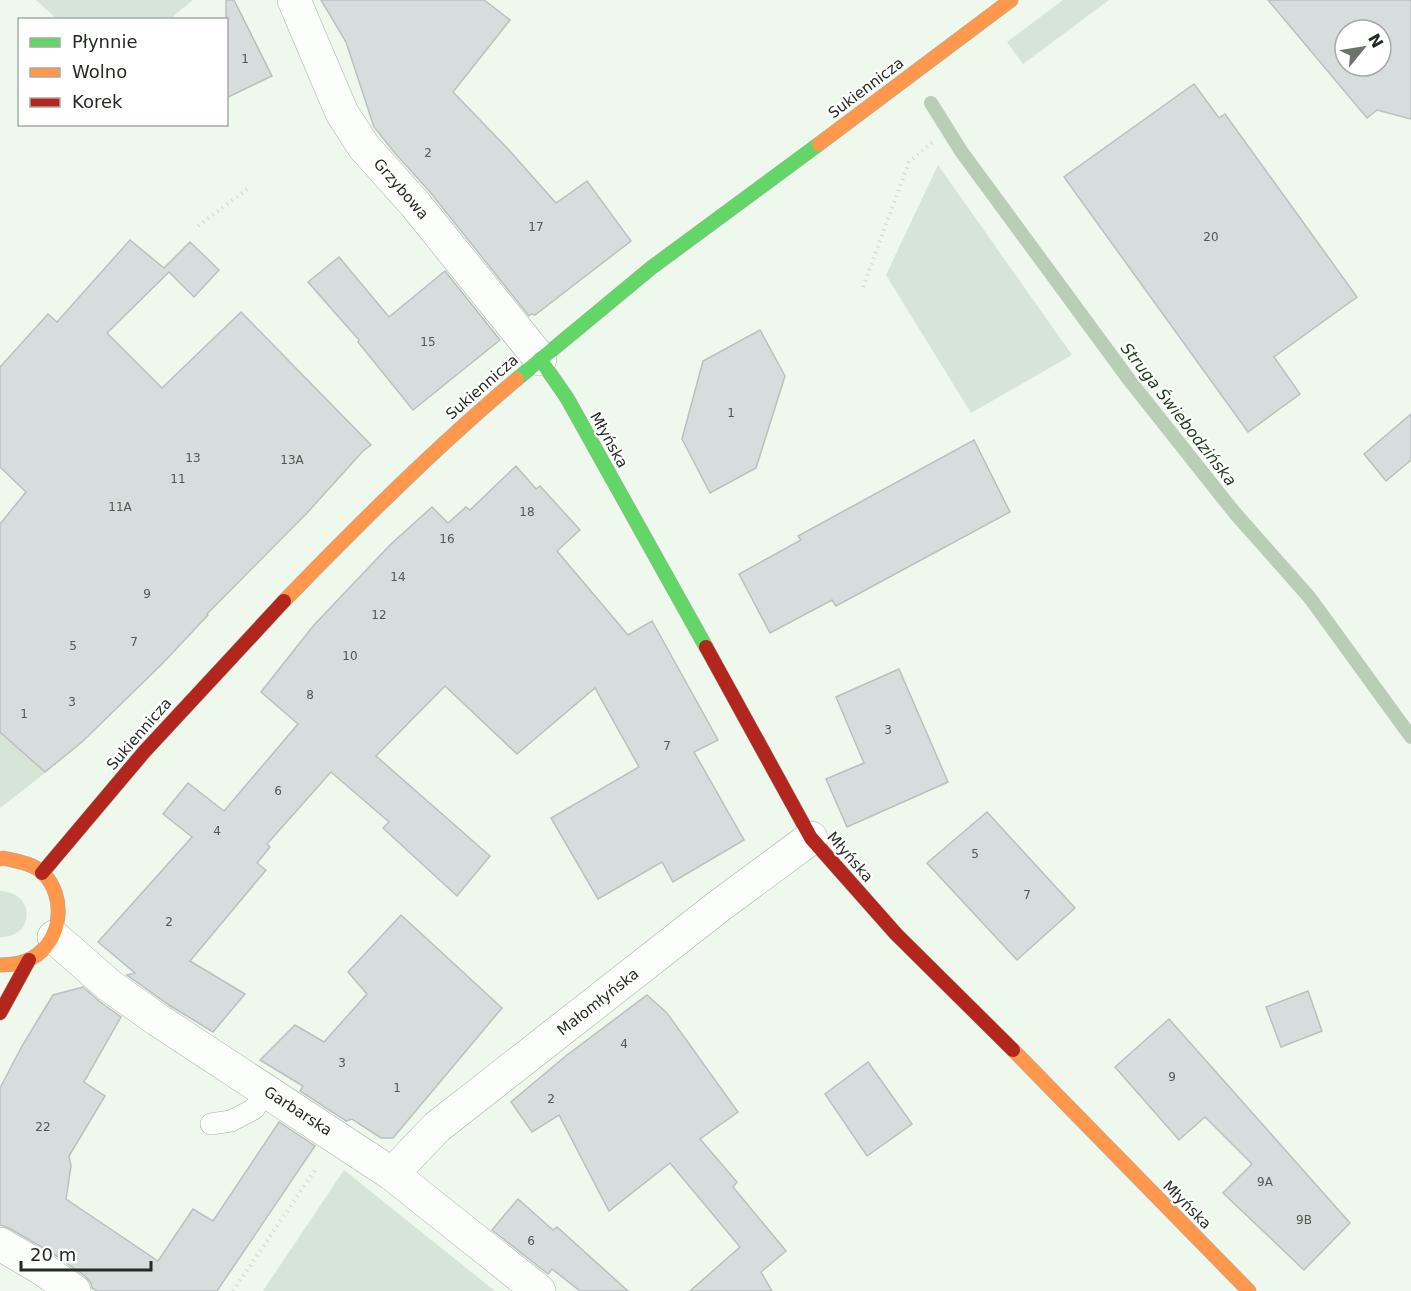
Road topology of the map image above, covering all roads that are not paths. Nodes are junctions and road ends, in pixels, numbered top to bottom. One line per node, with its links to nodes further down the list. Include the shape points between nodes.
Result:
1 (294, 0): 3 (street, Grzybowa, via 342,113 364,147)
2 (1011, 0): 3 (street, Sukiennicza, via 669,254)
3 (540, 359): 4 (street, Młyńska, via 567,398); 6 (street, Sukiennicza, via 432,455 280,605 144,752)
4 (811, 838): 13 (street, Małomłyńska, via 437,1127); 17 (street, Młyńska, via 896,934)
5 (0, 859): 6 (street, via 26,863)
6 (42, 873): 7 (street, via 54,889 60,907)
7 (54, 936): 8 (street); 11 (street, Garbarska, via 110,986)
8 (29, 960): 9 (street); 10 (street)
9 (0, 965)
10 (0, 1013)
11 (266, 1091): 12 (lane, via 254,1109 231,1121); 13 (street, Garbarska)
12 (211, 1124)
13 (392, 1174): 16 (street, Garbarska)
14 (0, 1244): 15 (street)
15 (74, 1291)
16 (539, 1291)
17 (1249, 1291)

